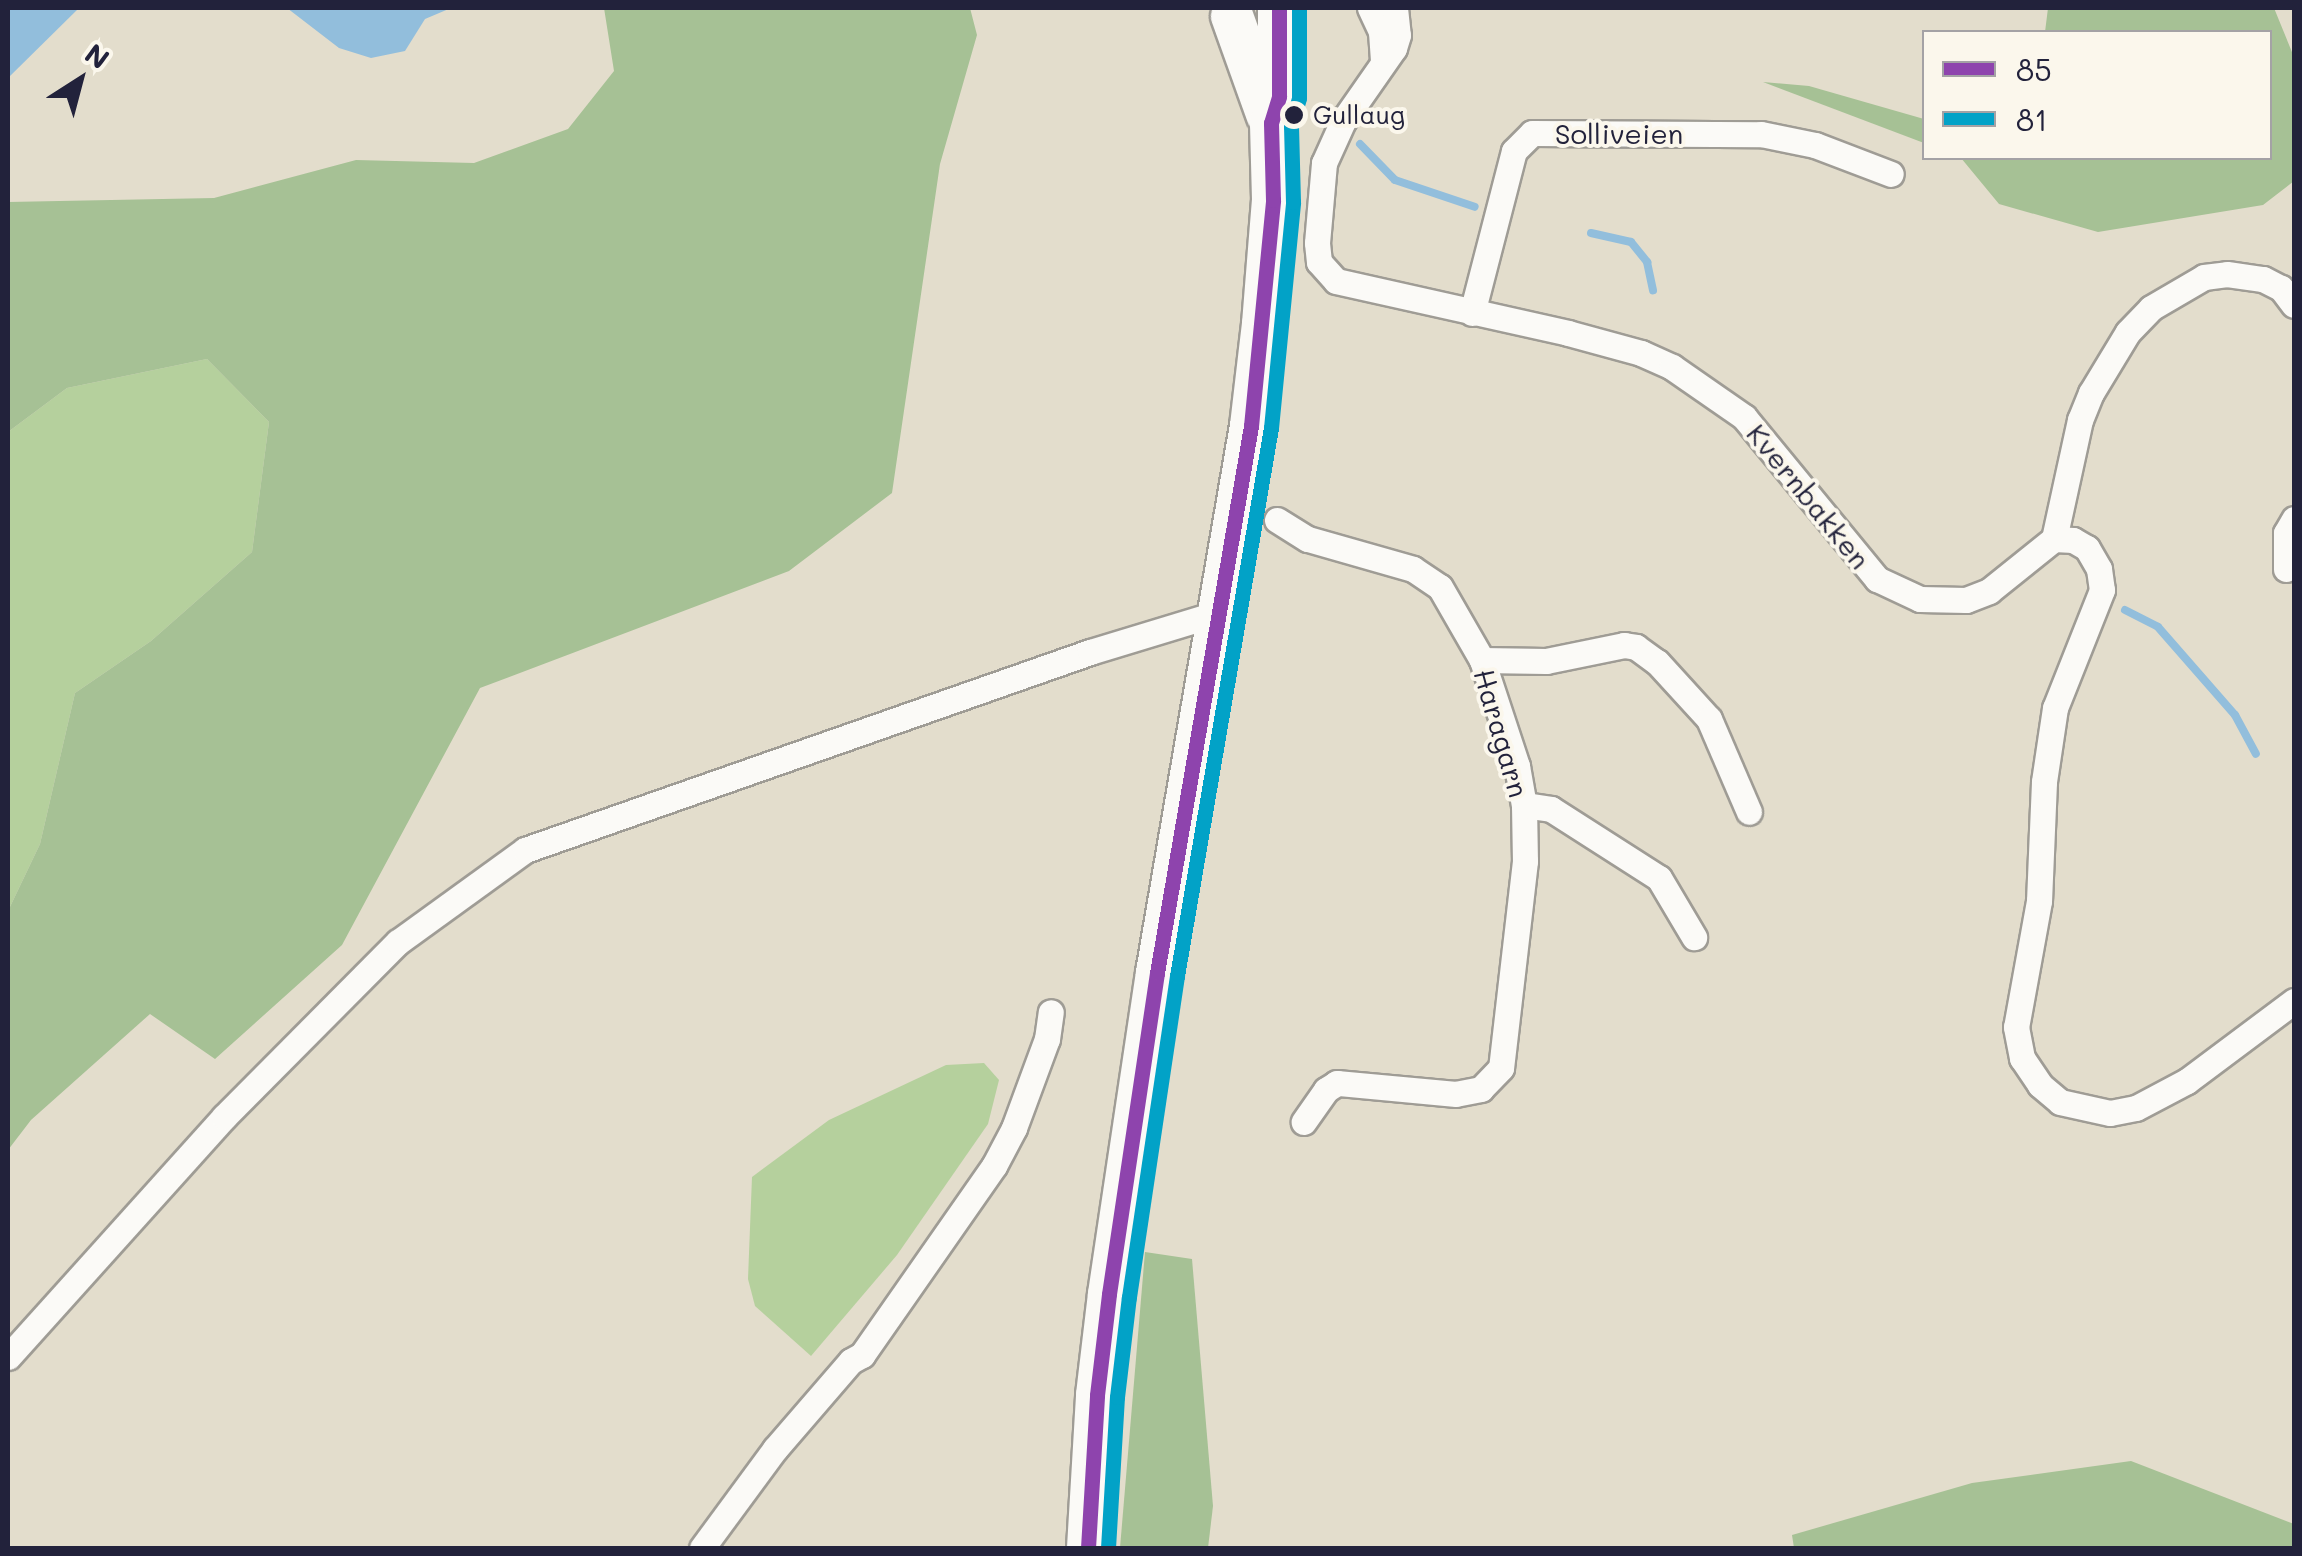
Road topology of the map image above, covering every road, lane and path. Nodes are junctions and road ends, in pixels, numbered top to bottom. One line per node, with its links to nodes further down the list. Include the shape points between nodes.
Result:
1 (1280, 8): 4 (highway, via 1258,18); 6 (highway)
2 (1370, 8): 5 (street, via 1381,32)
3 (1396, 8): 5 (street, Kvernbakken, via 1398,34)
4 (1223, 12): 6 (highway)
5 (1382, 63): 9 (street, Kvernbakken, via 1324,163 1320,262 1346,287)
6 (1271, 123): 14 (highway, via 1264,324)
7 (1891, 174): 9 (street, Solliveien, via 1776,136 1532,133 1514,150)
8 (2294, 304): 12 (street, via 2281,288 2227,274 2204,277 2151,308 2090,392)
9 (1472, 313): 12 (street, Kvernbakken, via 1621,346 1696,382 1770,444 1877,579 1920,600 1966,600 1988,591)
10 (2294, 519): 13 (street, via 2286,533)
11 (1277, 520): 15 (street, Haragarn, via 1308,538 1414,568 1455,607)
12 (2054, 539): 19 (street, via 2087,548 2102,590 2055,708 2039,901 2016,1027 2022,1058 2060,1102 2110,1113 2136,1108 2187,1080)
13 (2286, 569)
14 (1218, 614): 22 (street, via 1090,652 524,850 398,942 224,1117); 24 (highway, via 1108,1294)
15 (1482, 660): 16 (street, Haragarn); 17 (street, via 1546,660 1636,647 1709,719)
16 (1524, 805): 18 (street, via 1550,810 1659,878); 21 (street, Haragarn, via 1525,860 1501,1068 1482,1088 1456,1094 1337,1083)
17 (1749, 812)
18 (1694, 937)
19 (2294, 1001)
20 (1051, 1012): 23 (street, via 1034,1075 994,1166 862,1355 775,1448)
21 (1304, 1122)
22 (8, 1358)
23 (702, 1548)
24 (1088, 1548)

